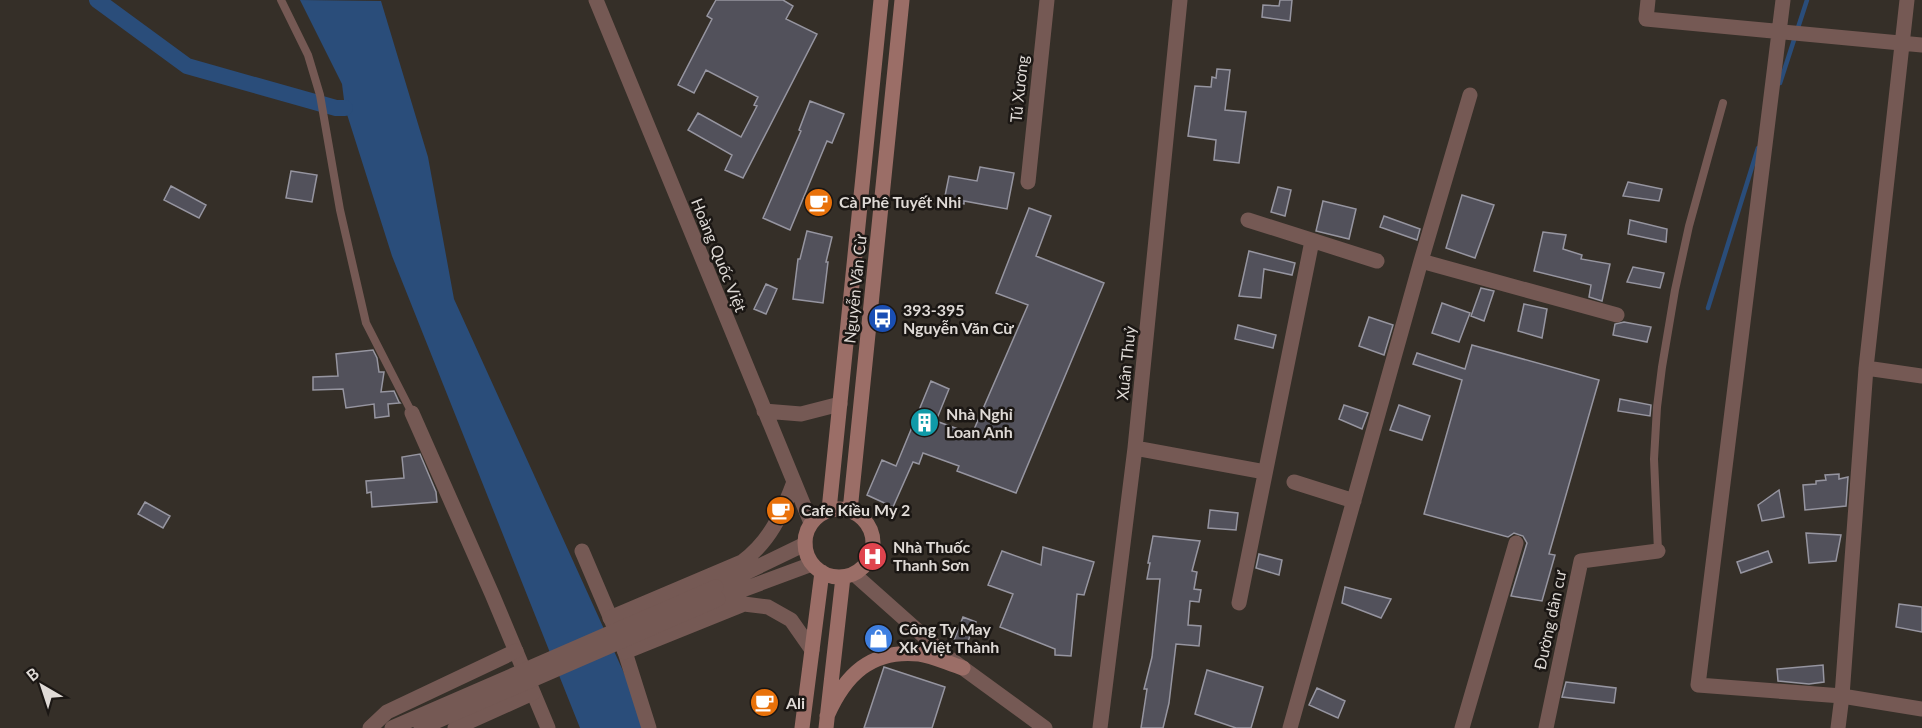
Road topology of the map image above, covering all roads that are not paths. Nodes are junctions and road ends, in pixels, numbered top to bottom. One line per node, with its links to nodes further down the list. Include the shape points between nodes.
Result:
1 (281, 0): 25 (lane, via 308,55 320,95 340,210 366,323)
2 (596, 0): 24 (street, Hoàng Quốc Việt)
3 (880, 0): 23 (main road, Nguyễn Văn Cừ)
4 (902, 0): 32 (main road, Nguyễn Văn Cừ)
5 (1047, 0): 15 (street, Tú Xương)
6 (1180, 0): 26 (street, Xuân Thuỷ)
7 (1648, 0): 10 (street, via 1646,19)
8 (1783, 0): 10 (street)
9 (1907, 0): 11 (street)
10 (1779, 31): 11 (street); 48 (street, via 1698,685)
11 (1902, 42): 12 (street); 21 (street)
12 (1922, 45)
13 (1470, 95): 19 (street)
14 (1723, 103): 37 (lane, via 1689,226 1656,407)
15 (1028, 182)
16 (1248, 220): 17 (street)
17 (1312, 241): 18 (street); 27 (street)
18 (1377, 261)
19 (1421, 261): 20 (street); 30 (street)
20 (1617, 315)
21 (1866, 368): 22 (street); 48 (street)
22 (1922, 376)
23 (840, 404): 24 (street, via 801,414); 31 (main road, Nguyễn Văn Cừ)
24 (764, 411): 28 (street, Hoàng Quốc Việt)
25 (412, 413): 44 (street)
26 (1135, 448): 27 (street); 59 (street, Xuân Thuỷ)
27 (1265, 472): 41 (street)
28 (794, 482): 33 (street, Hoàng Quốc Việt); 42 (street, via 773,530 753,554)
29 (1294, 483): 30 (street)
30 (1354, 501): 60 (street)
31 (829, 510): 32 (main road); 33 (main road)
32 (850, 511): 39 (main road, via 868,526 873,548 862,568)
33 (811, 523): 35 (main road)
34 (1516, 543): 61 (street)
35 (805, 544): 38 (main road, via 807,555); 40 (street)
36 (582, 551): 42 (street)
37 (1658, 551): 62 (street, Đường dân cư, via 1581,561)
38 (817, 568): 39 (main road, via 830,576); 40 (street); 43 (main road)
39 (848, 575): 46 (street); 50 (main road)
40 (717, 593): 52 (street, bridge); 53 (street, bridge)
41 (1239, 603)
42 (610, 618): 45 (street)
43 (812, 650): 45 (street, via 791,620 768,607 744,604); 57 (main road)
44 (516, 651): 47 (street); 51 (street, via 387,712)
45 (625, 652): 56 (street)
46 (963, 669): 50 (main road, via 920,654 889,654 860,667 836,696); 58 (street)
47 (533, 693): 54 (street); 55 (street)
48 (1842, 696): 49 (street); 63 (street)
49 (1922, 709)
50 (826, 722)
51 (370, 728)
52 (392, 728)
53 (421, 728)
54 (455, 728)
55 (548, 728)
56 (649, 728)
57 (802, 728)
58 (1045, 728)
59 (1100, 728)
60 (1290, 728)
61 (1462, 728)
62 (1546, 728)
63 (1838, 728)

